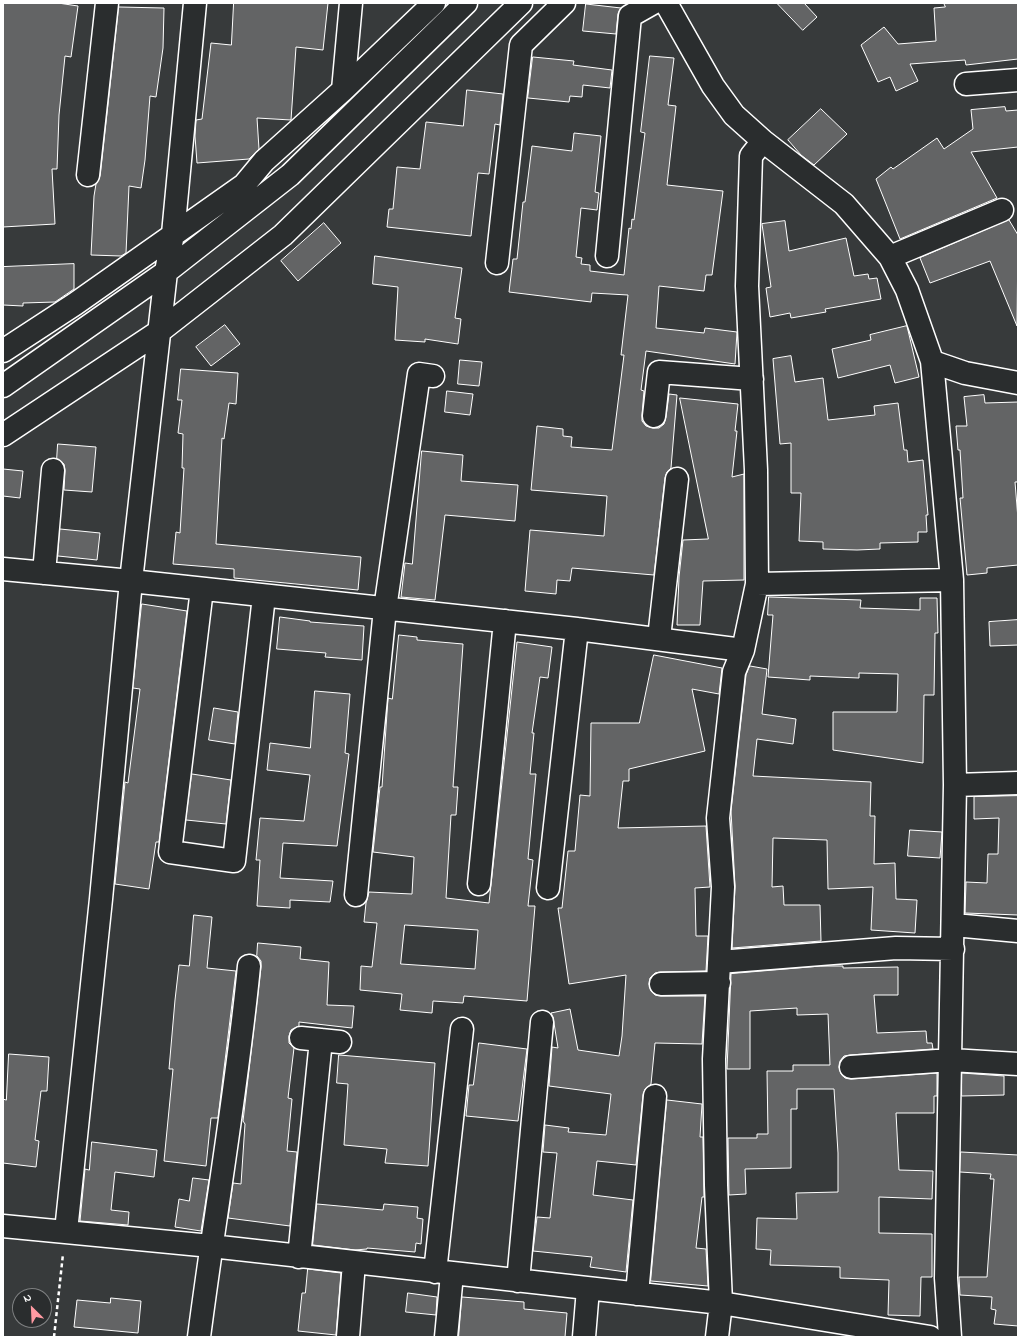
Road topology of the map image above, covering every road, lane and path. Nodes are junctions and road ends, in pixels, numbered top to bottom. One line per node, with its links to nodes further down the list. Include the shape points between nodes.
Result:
1 (107, 3): 14 (street)
2 (195, 3): 16 (street)
3 (351, 3): 12 (street)
4 (434, 3): 12 (street)
5 (466, 3): 20 (street, via 290,175)
6 (521, 3): 21 (street, via 283,235)
7 (564, 3): 19 (street, via 521,45)
8 (653, 3): 17 (street, via 630,16)
9 (666, 3): 13 (street, via 713,86 734,115)
10 (1018, 80): 11 (street)
11 (966, 84)
12 (344, 90): 16 (street, via 264,161 244,185)
13 (763, 141): 18 (street, via 844,204); 25 (street, via 751,156 747,286)
14 (88, 175)
15 (1002, 210): 18 (street)
16 (173, 234): 20 (street); 22 (street, via 75,304)
17 (607, 256)
18 (890, 257): 23 (street, via 907,290)
19 (497, 263)
20 (166, 272): 21 (street); 27 (street)
21 (160, 331): 29 (street); 35 (street)
22 (3, 351)
23 (932, 362): 26 (street, via 965,373); 34 (street)
24 (433, 376): 39 (street, via 419,374)
25 (752, 379): 28 (street, via 659,372); 36 (street)
26 (1018, 383)
27 (3, 386)
28 (654, 416)
29 (3, 435)
30 (53, 470): 33 (street)
31 (678, 479): 42 (street)
32 (3, 569): 33 (street)
33 (44, 573): 35 (street)
34 (952, 580): 36 (street); 45 (street)
35 (131, 581): 37 (street); 63 (street)
36 (757, 584): 43 (street)
37 (202, 588): 38 (street); 38 (street, via 170,852 234,861)
38 (264, 596): 39 (street)
39 (385, 609): 40 (street); 48 (street)
40 (505, 621): 41 (street); 46 (street)
41 (577, 629): 42 (street); 47 (street)
42 (659, 638): 43 (street)
43 (743, 650): 53 (street, via 734,672 718,818 723,887)
44 (1018, 783): 45 (street)
45 (955, 786): 49 (street)
46 (479, 884)
47 (548, 888)
48 (356, 895)
49 (954, 924): 50 (street); 51 (street)
50 (1018, 931)
51 (953, 949): 53 (street, via 896,948); 58 (street)
52 (249, 966): 64 (street, via 242,1039)
53 (719, 973): 54 (street); 71 (street, via 714,1067)
54 (661, 984)
55 (542, 1022): 68 (street)
56 (462, 1029): 67 (street)
57 (321, 1040): 65 (street)
58 (951, 1060): 59 (street); 60 (street); 79 (street, via 946,1278)
59 (1018, 1064)
60 (851, 1067)
61 (655, 1096): 70 (street)
62 (3, 1226): 63 (street)
63 (66, 1231): 64 (street); 72 (path)
64 (211, 1246): 65 (street); 73 (street)
65 (300, 1257): 66 (street)
66 (354, 1263): 67 (street); 74 (street)
67 (444, 1273): 68 (street); 75 (street)
68 (518, 1281): 69 (street)
69 (588, 1289): 70 (street); 76 (street)
70 (637, 1294): 71 (street)
71 (721, 1303): 77 (street); 78 (street)
72 (54, 1337)
73 (200, 1337)
74 (348, 1337)
75 (446, 1337)
76 (584, 1337)
77 (717, 1337)
78 (930, 1337)
79 (950, 1337)

